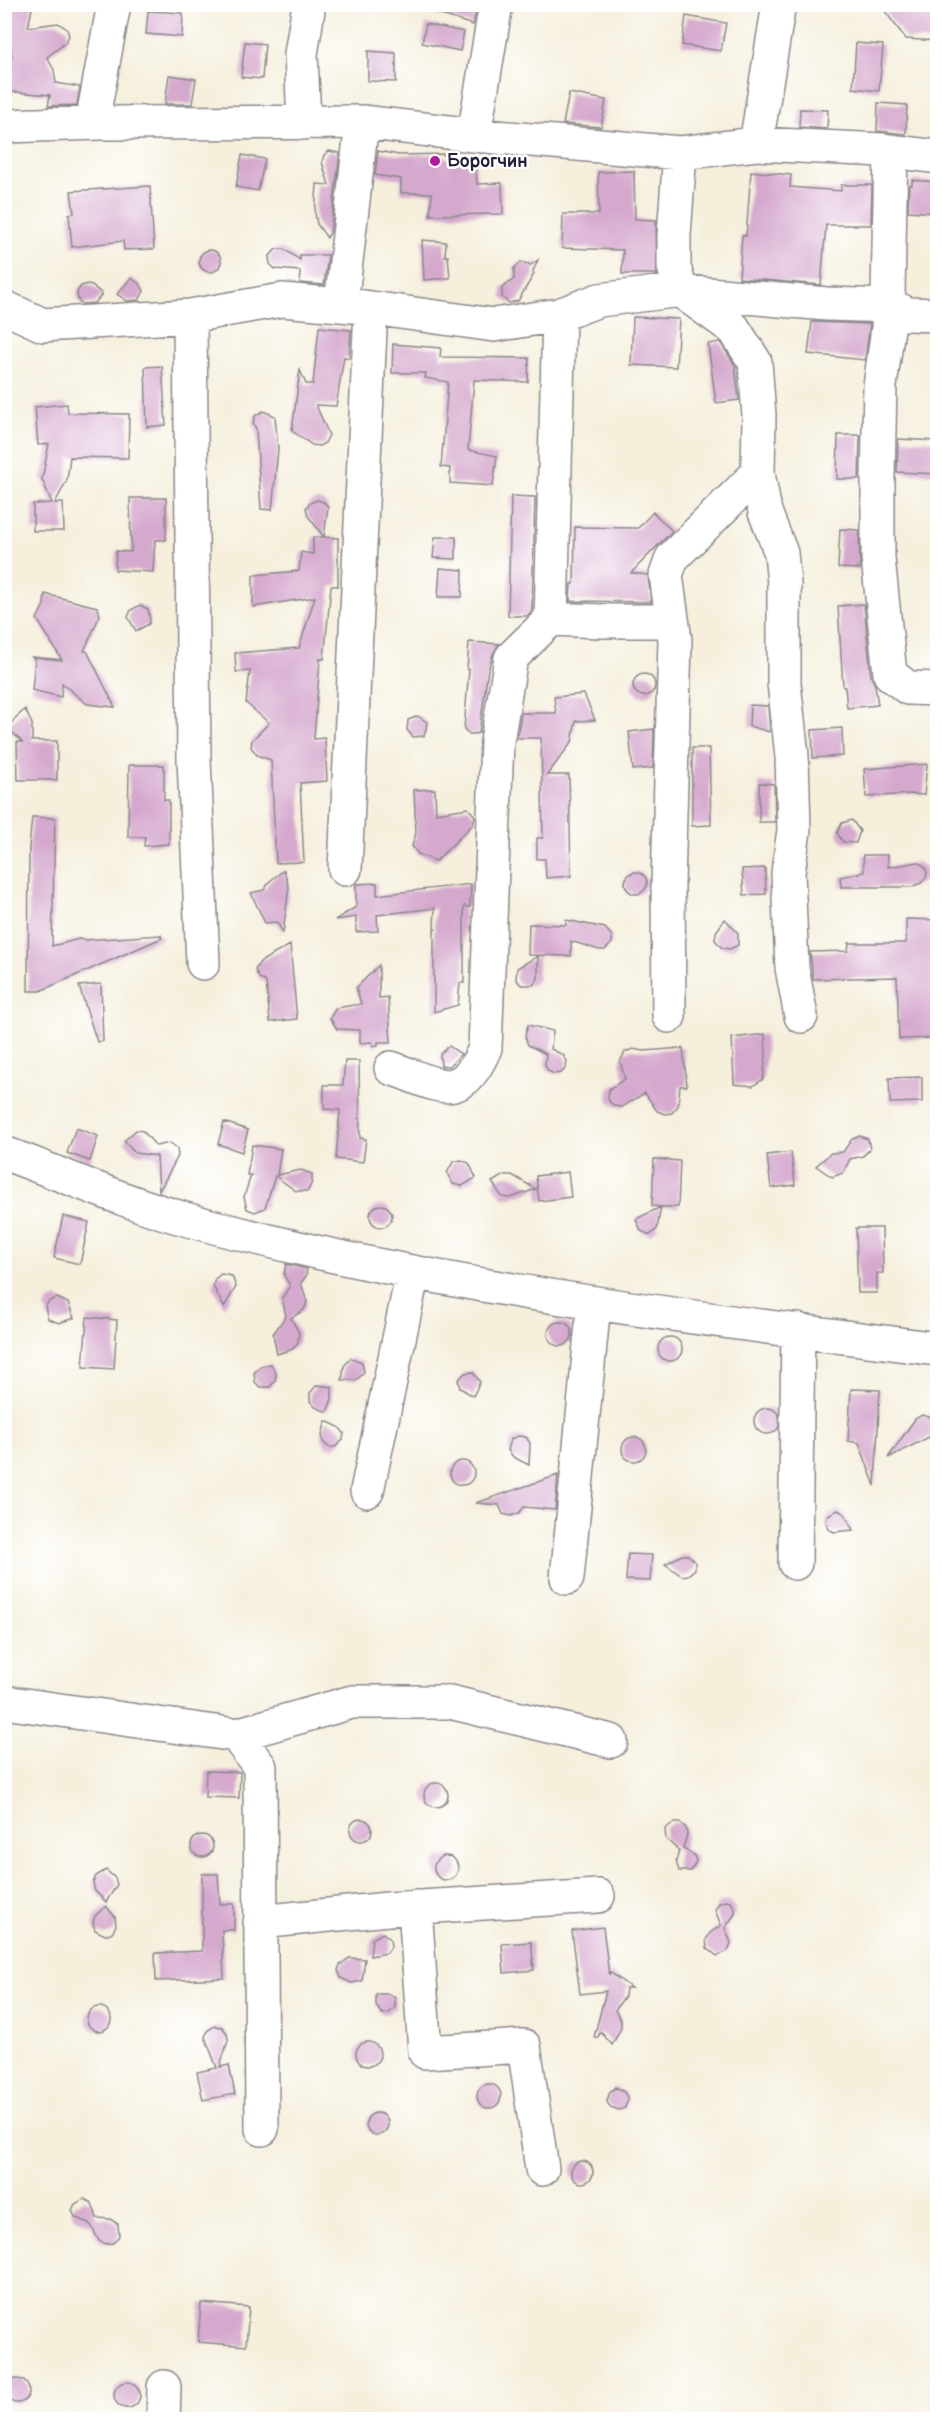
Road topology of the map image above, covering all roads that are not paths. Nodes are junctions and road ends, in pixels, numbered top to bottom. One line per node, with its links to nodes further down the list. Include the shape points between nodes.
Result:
1 (114, 4): 6 (street, via 95,106)
2 (309, 4): 7 (street, via 301,54)
3 (496, 4): 9 (street)
4 (779, 4): 10 (street)
5 (362, 122): 7 (street); 9 (street); 17 (street)
6 (102, 123): 7 (street); 8 (street)
7 (304, 123)
8 (4, 126)
9 (474, 135): 12 (street)
10 (756, 144): 11 (street); 12 (street)
11 (891, 152): 13 (street); 15 (street)
12 (680, 153): 14 (street, via 674,267)
13 (938, 157)
14 (681, 291): 15 (street); 18 (street, via 599,300); 21 (street, via 734,329 755,362)
15 (891, 306): 19 (street, via 908,314); 24 (street, via 880,386 878,477 878,558 890,674 908,688)
16 (4, 307): 20 (street, via 43,325)
17 (356, 307): 18 (street, via 494,325); 20 (street, via 282,300); 25 (street)
18 (559, 315): 22 (street)
19 (938, 315)
20 (190, 316): 26 (street, via 194,759)
21 (758, 473): 23 (street, via 672,558 666,575); 28 (street, via 765,512 781,553 784,584 784,683 794,819 788,873 792,968)
22 (551, 619): 23 (street); 29 (street, via 511,658 497,741 485,1048 477,1067 462,1083 445,1087)
23 (672, 621): 27 (street, via 675,640 668,885)
24 (938, 689)
25 (345, 869)
26 (203, 963)
27 (669, 1016)
28 (801, 1016)
29 (391, 1068)
30 (4, 1153): 31 (street, via 183,1218)
31 (413, 1272): 32 (street); 35 (street)
32 (594, 1304): 33 (street); 37 (street)
33 (798, 1330): 34 (street); 36 (street)
34 (938, 1349)
35 (367, 1491)
36 (795, 1563)
37 (567, 1578)
38 (4, 1702): 39 (street)
39 (237, 1735): 40 (street, via 352,1702 450,1702); 43 (street, via 260,1767)
40 (611, 1741)
41 (598, 1896): 42 (street)
42 (415, 1907): 43 (street); 45 (street, via 425,2052 524,2046)
43 (260, 1922): 44 (street)
44 (262, 2129)
45 (542, 2169)
46 (164, 2387): 47 (street)
47 (163, 2420)

